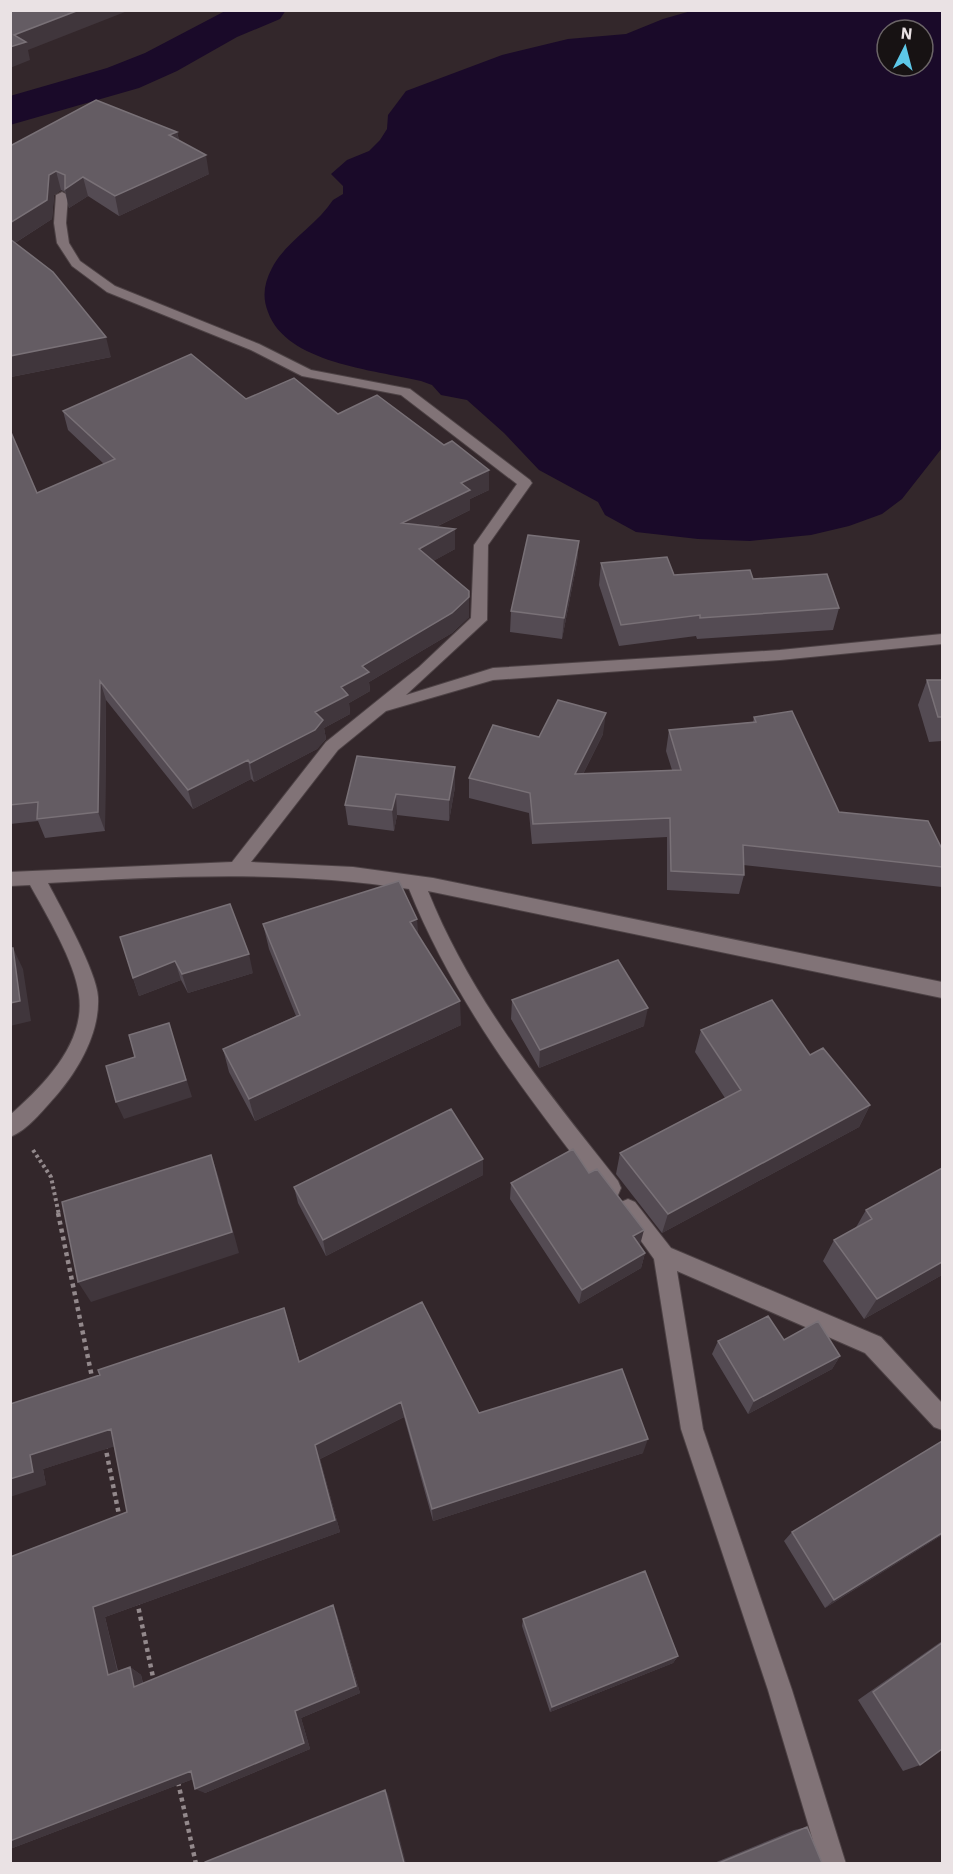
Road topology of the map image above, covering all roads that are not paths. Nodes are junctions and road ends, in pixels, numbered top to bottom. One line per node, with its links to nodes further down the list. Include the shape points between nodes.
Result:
1 (62, 195): 3 (street, via 63,243 76,263 111,289 255,347 307,373 405,392 525,483 481,544 479,620)
2 (942, 639): 3 (street, via 780,655 493,674)
3 (378, 710): 4 (street, via 332,747)
4 (235, 871): 5 (street, via 114,871); 7 (street, via 315,871)
5 (35, 877): 6 (street); 9 (street, via 65,931 89,996 85,1033 74,1059 33,1108)
6 (10, 879)
7 (416, 884): 8 (street); 10 (street, via 432,929 483,1022)
8 (942, 990)
9 (12, 1126)
10 (664, 1255): 11 (street, via 873,1344); 12 (street, via 692,1429 780,1690)
11 (942, 1419)
12 (833, 1863)

